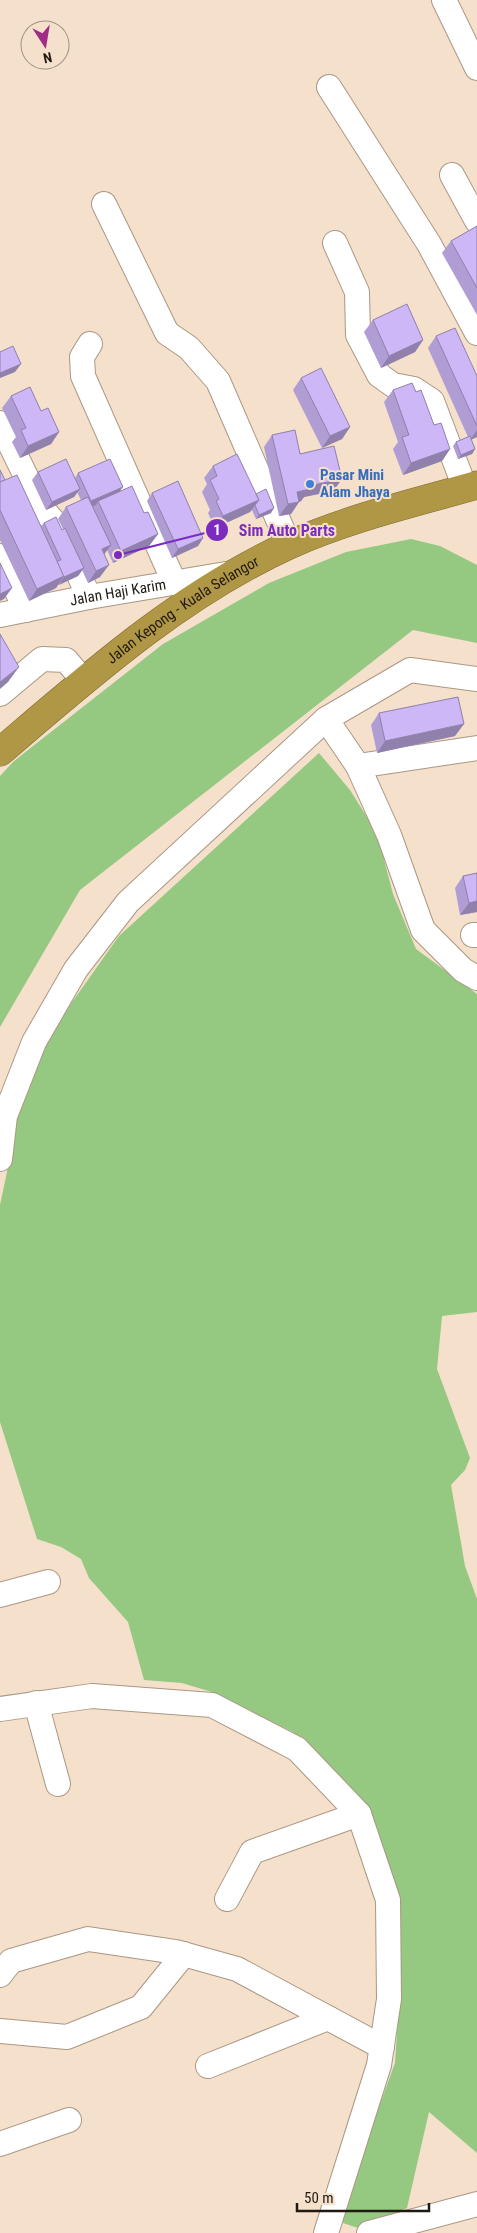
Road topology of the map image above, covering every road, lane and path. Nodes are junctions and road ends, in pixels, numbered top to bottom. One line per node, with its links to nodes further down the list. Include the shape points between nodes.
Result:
1 (444, 0): 2 (street)
2 (477, 68)
3 (329, 87): 8 (street, via 429,244)
4 (452, 176): 6 (street)
5 (104, 204): 12 (street, via 167,334 189,348 218,381)
6 (477, 220)
7 (334, 244): 11 (street, via 357,292 358,335 379,375 393,385 414,389 432,401)
8 (477, 332)
9 (90, 344): 15 (street, via 82,357 83,376)
10 (0, 424): 16 (street, via 33,491 56,524)
11 (471, 487): 12 (highway, Jalan Kepong - Kuala Selangor, via 354,520)
12 (290, 545): 14 (highway, Jalan Kepong - Kuala Selangor)
13 (0, 556): 17 (street)
14 (235, 573): 15 (street, Jalan Haji Karim); 20 (highway, Jalan Kepong - Kuala Selangor, via 161,621)
15 (174, 582): 16 (street, Jalan Haji Karim)
16 (89, 597): 17 (street, Jalan Haji Karim)
17 (26, 610): 18 (street, Jalan Haji Karim)
18 (0, 616)
19 (477, 679): 22 (street, via 410,670)
20 (83, 680): 21 (street, via 66,660 42,659); 24 (highway, Jalan Kepong - Kuala Selangor)
21 (0, 694)
22 (326, 719): 25 (street); 27 (street, via 128,902 76,969 34,1042 5,1116)
23 (477, 748): 25 (street)
24 (0, 752)
25 (358, 766): 26 (street, via 389,835 423,930 462,970)
26 (477, 978)
27 (0, 1159)
28 (48, 1582): 29 (street)
29 (0, 1595)
30 (1, 1703): 31 (street)
31 (36, 1703): 32 (street); 33 (street, via 92,1696 212,1705 297,1749)
32 (58, 1784)
33 (359, 1814): 34 (street, via 252,1852); 39 (street, via 388,1900 389,1999)
34 (227, 1899)
35 (184, 1954): 36 (street, via 88,1939 11,1962); 37 (street, via 237,1969); 38 (street, via 141,2007 67,2037)
36 (0, 1975)
37 (328, 2018): 39 (street); 40 (street)
38 (0, 2031)
39 (382, 2047): 44 (street)
40 (208, 2066)
41 (69, 2120): 42 (street)
42 (0, 2144)
43 (477, 2204): 45 (street)
44 (326, 2233)
45 (369, 2233)

